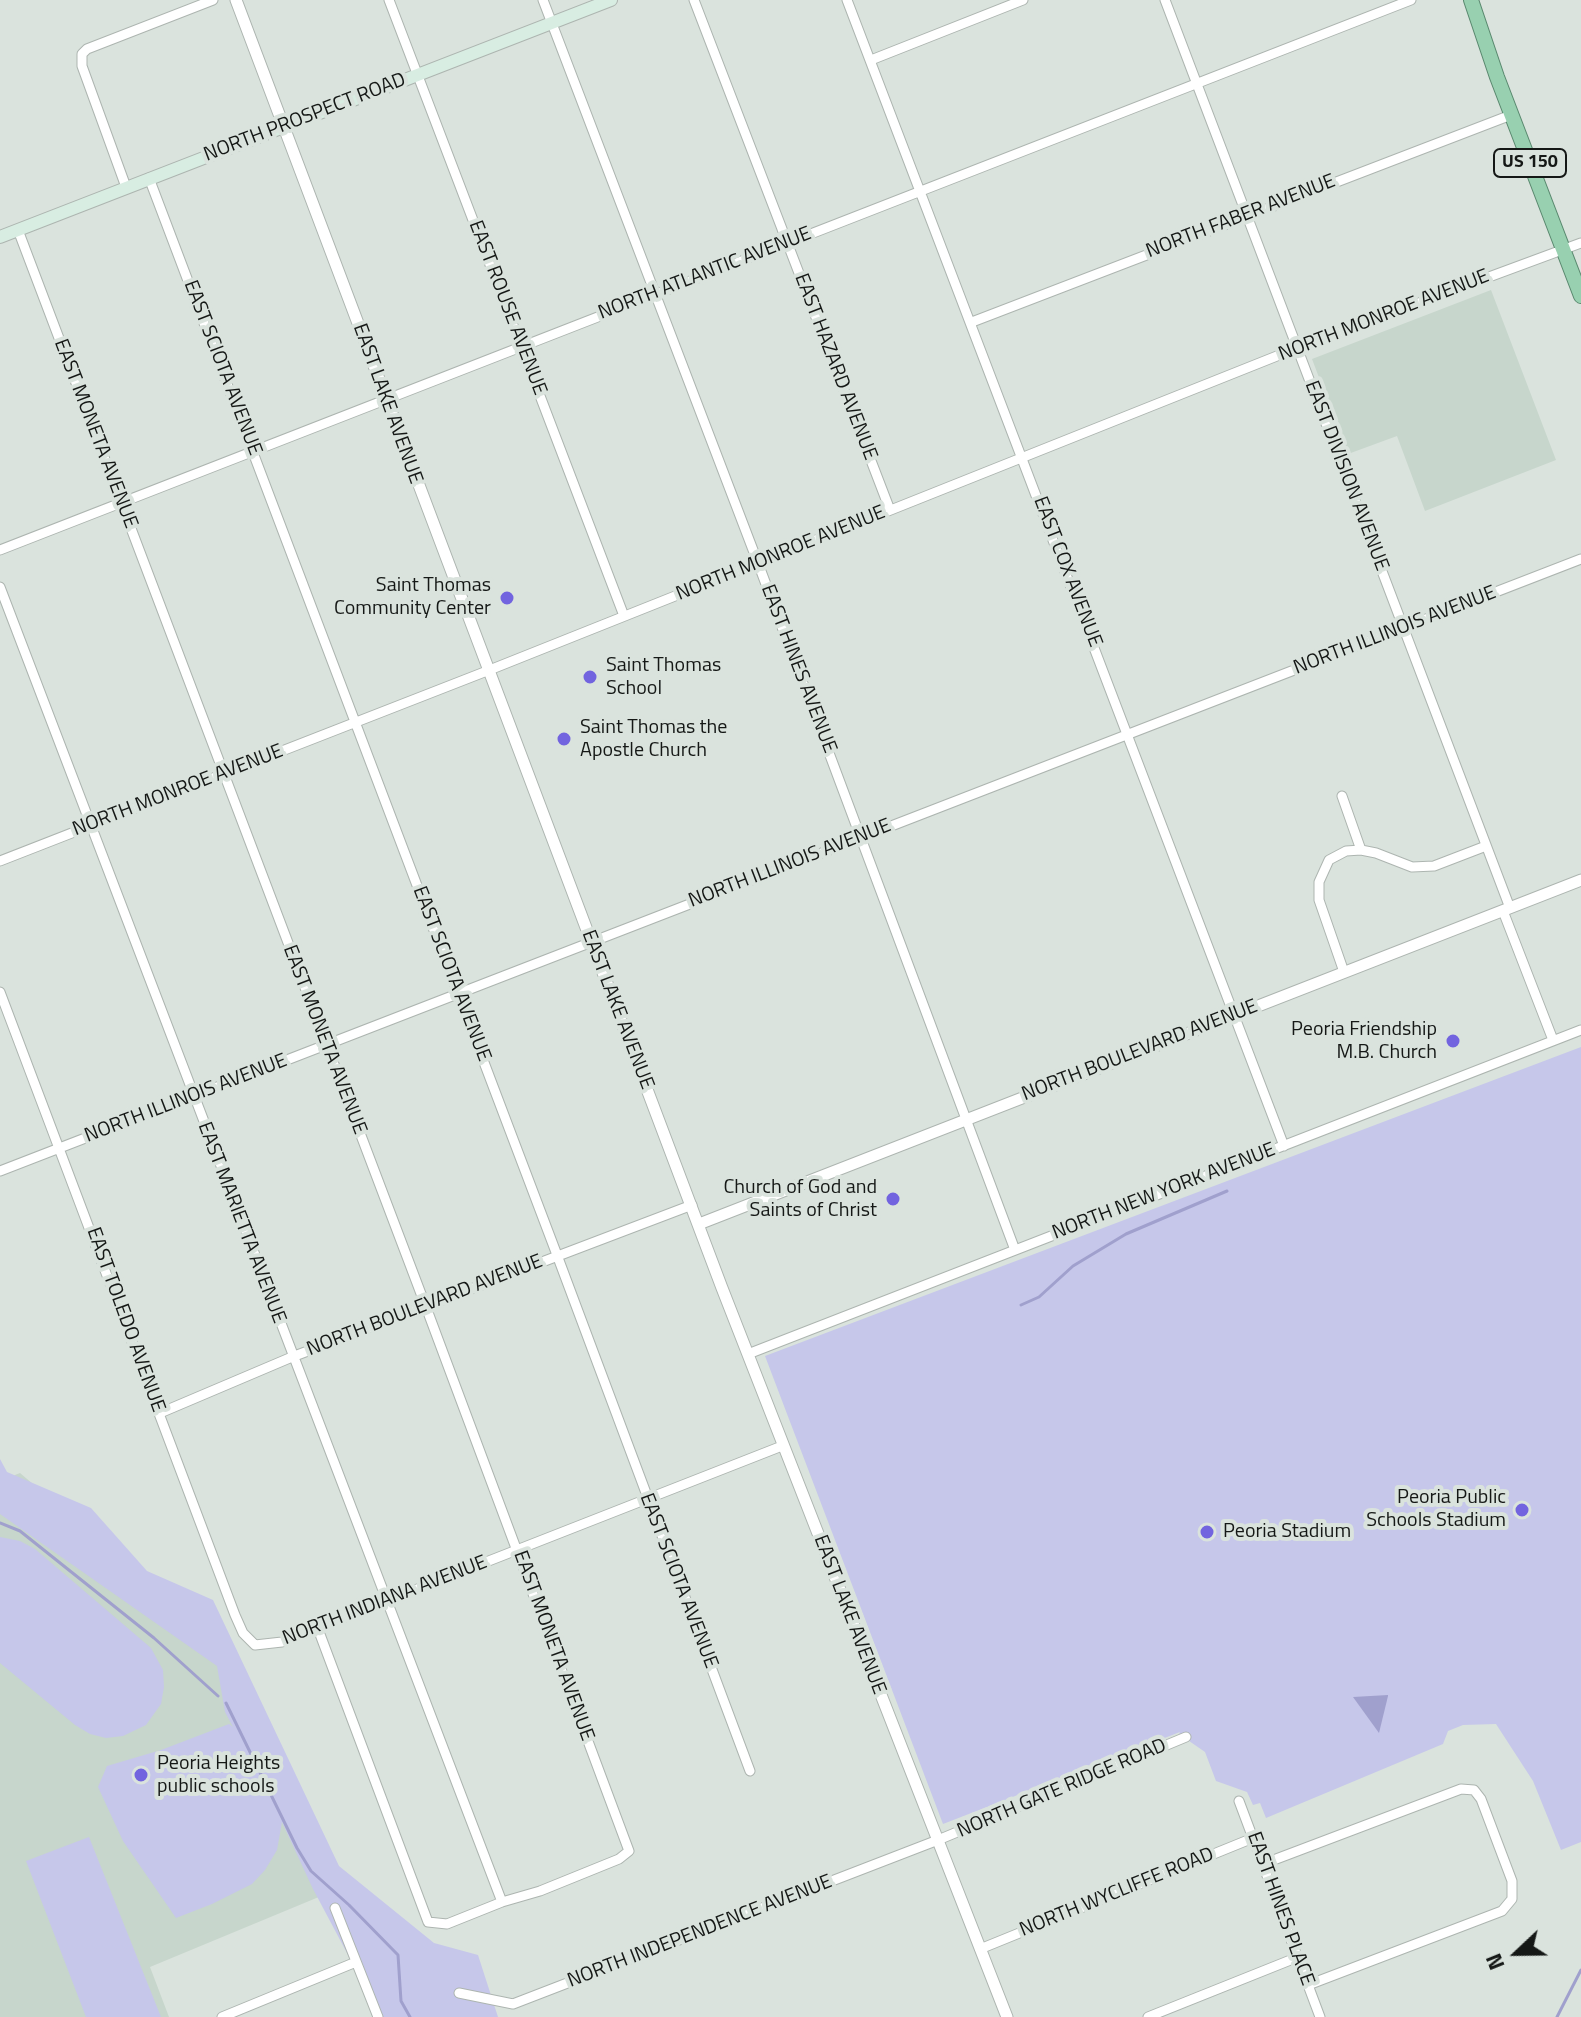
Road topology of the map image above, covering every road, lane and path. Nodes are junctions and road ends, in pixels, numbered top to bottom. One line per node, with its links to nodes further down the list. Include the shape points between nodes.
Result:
1 (213, 0): 21 (street, via 82,54)
2 (236, 0): 19 (street, EAST LAKE AVENUE)
3 (389, 0): 15 (street, EAST ROUSE AVENUE)
4 (543, 0): 13 (street, EAST HINES AVENUE)
5 (611, 0): 13 (main road, NORTH PROSPECT ROAD)
6 (694, 0): 26 (street, EAST HAZARD AVENUE)
7 (847, 0): 14 (street, EAST COX AVENUE)
8 (1023, 0): 14 (street)
9 (1165, 0): 17 (street, EAST DIVISION AVENUE)
10 (1411, 0): 17 (street, NORTH ATLANTIC AVENUE)
11 (1462, 0): 16 (highway, US 150)
12 (1471, 0): 16 (highway, US 150)
13 (552, 23): 15 (main road, NORTH PROSPECT ROAD); 29 (street, EAST HINES AVENUE)
14 (871, 60): 22 (street, EAST COX AVENUE)
15 (418, 75): 19 (main road, NORTH PROSPECT ROAD); 32 (street, EAST ROUSE AVENUE)
16 (1497, 77): 18 (highway, US 150)
17 (1197, 84): 22 (street, NORTH ATLANTIC AVENUE); 23 (street, EAST DIVISION AVENUE)
18 (1511, 115): 23 (street, NORTH FABER AVENUE); 28 (highway, US 150)
19 (283, 127): 20 (main road, NORTH PROSPECT ROAD); 34 (street, EAST LAKE AVENUE)
20 (149, 178): 21 (main road, NORTH PROSPECT ROAD); 35 (street, EAST SCIOTA AVENUE)
21 (126, 187): 24 (main road, NORTH PROSPECT ROAD)
22 (920, 189): 26 (street, NORTH ATLANTIC AVENUE); 31 (street, EAST COX AVENUE)
23 (1246, 215): 31 (street, NORTH FABER AVENUE); 33 (street, EAST DIVISION AVENUE)
24 (18, 230): 25 (main road, NORTH PROSPECT ROAD); 37 (street, EAST MONETA AVENUE)
25 (0, 237)
26 (787, 242): 29 (street, NORTH ATLANTIC AVENUE); 38 (street, EAST HAZARD AVENUE)
27 (1581, 243): 28 (street, NORTH MONROE AVENUE)
28 (1563, 249): 30 (highway, US 150); 33 (street, NORTH MONROE AVENUE)
29 (655, 294): 32 (street, NORTH ATLANTIC AVENUE); 41 (street, EAST HINES AVENUE)
30 (1581, 296)
31 (972, 322): 36 (street, EAST COX AVENUE)
32 (522, 346): 34 (street, NORTH ATLANTIC AVENUE); 43 (street, EAST ROUSE AVENUE)
33 (1297, 348): 36 (street, NORTH MONROE AVENUE); 44 (street, EAST DIVISION AVENUE)
34 (386, 400): 35 (street, NORTH ATLANTIC AVENUE); 45 (street, EAST LAKE AVENUE)
35 (254, 452): 37 (street, NORTH ATLANTIC AVENUE); 46 (street, EAST SCIOTA AVENUE)
36 (1024, 458): 38 (street, NORTH MONROE AVENUE); 47 (street, EAST COX AVENUE)
37 (122, 504): 39 (street, NORTH ATLANTIC AVENUE); 48 (street, EAST MONETA AVENUE)
38 (890, 510): 41 (street, NORTH MONROE AVENUE)
39 (0, 550)
40 (1581, 559): 44 (street, NORTH ILLINOIS AVENUE)
41 (758, 563): 43 (street, NORTH MONROE AVENUE); 51 (street, EAST HINES AVENUE)
42 (0, 587): 50 (street, EAST MARIETTA AVENUE)
43 (624, 616): 45 (street, NORTH MONROE AVENUE)
44 (1405, 627): 47 (street, NORTH ILLINOIS AVENUE); 52 (street, EAST DIVISION AVENUE)
45 (487, 671): 46 (street, NORTH MONROE AVENUE); 57 (street, EAST LAKE AVENUE)
46 (355, 722): 48 (street, NORTH MONROE AVENUE); 60 (street, EAST SCIOTA AVENUE)
47 (1129, 734): 51 (street, NORTH ILLINOIS AVENUE); 61 (street, EAST COX AVENUE)
48 (223, 773): 50 (street, NORTH MONROE AVENUE); 64 (street, EAST MONETA AVENUE)
49 (1342, 796): 53 (street)
50 (90, 825): 54 (street, NORTH MONROE AVENUE); 65 (street, EAST MARIETTA AVENUE)
51 (861, 837): 57 (street, NORTH ILLINOIS AVENUE); 66 (street, EAST HINES AVENUE)
52 (1486, 846): 53 (street, via 1434,866 1412,867); 56 (street, EAST DIVISION AVENUE)
53 (1361, 850): 58 (street, via 1329,860 1318,888)
54 (0, 861)
55 (1581, 880): 56 (street, NORTH BOULEVARD AVENUE)
56 (1507, 909): 58 (street, NORTH BOULEVARD AVENUE); 63 (street, EAST DIVISION AVENUE)
57 (591, 941): 60 (street, NORTH ILLINOIS AVENUE); 70 (street, EAST LAKE AVENUE)
58 (1344, 972): 61 (street, NORTH BOULEVARD AVENUE)
59 (0, 992): 68 (street, EAST TOLEDO AVENUE)
60 (459, 993): 64 (street, NORTH ILLINOIS AVENUE); 73 (street, EAST SCIOTA AVENUE)
61 (1233, 1015): 66 (street, NORTH BOULEVARD AVENUE); 67 (street, EAST COX AVENUE)
62 (1581, 1030): 63 (street, NORTH NEW YORK AVENUE)
63 (1553, 1040): 67 (street, NORTH NEW YORK AVENUE)
64 (326, 1045): 65 (street, NORTH ILLINOIS AVENUE); 74 (street, EAST MONETA AVENUE)
65 (194, 1096): 68 (street, NORTH ILLINOIS AVENUE); 76 (street, EAST MARIETTA AVENUE)
66 (967, 1119): 71 (street, NORTH BOULEVARD AVENUE); 72 (street, EAST HINES AVENUE)
67 (1284, 1146): 72 (street, NORTH NEW YORK AVENUE)
68 (60, 1147): 69 (street, NORTH ILLINOIS AVENUE); 77 (street, EAST TOLEDO AVENUE)
69 (0, 1171)
70 (692, 1205): 71 (street, EAST LAKE AVENUE); 73 (street, NORTH BOULEVARD AVENUE)
71 (699, 1224): 75 (street, EAST LAKE AVENUE)
72 (1015, 1250): 75 (street, NORTH NEW YORK AVENUE)
73 (557, 1255): 74 (street, NORTH BOULEVARD AVENUE); 79 (street, EAST SCIOTA AVENUE)
74 (426, 1307): 76 (street, NORTH BOULEVARD AVENUE); 80 (street, EAST MONETA AVENUE)
75 (748, 1354): 78 (street, EAST LAKE AVENUE)
76 (292, 1357): 77 (street, NORTH BOULEVARD AVENUE); 81 (street, EAST MARIETTA AVENUE)
77 (160, 1413): 83 (street, EAST TOLEDO AVENUE, via 235,1615)
78 (782, 1446): 79 (street, NORTH INDIANA AVENUE); 88 (street, EAST LAKE AVENUE)
79 (646, 1499): 80 (street, NORTH INDIANA AVENUE); 85 (street, EAST SCIOTA AVENUE)
80 (517, 1551): 81 (street, NORTH INDIANA AVENUE); 90 (street, EAST MONETA AVENUE, via 629,1851)
81 (386, 1601): 82 (street, NORTH INDIANA AVENUE); 90 (street, EAST MARIETTA AVENUE)
82 (318, 1629): 83 (street, NORTH INDIANA AVENUE); 90 (street, via 428,1922 447,1924)
83 (255, 1645)
84 (1186, 1737): 88 (street, NORTH GATE RIDGE ROAD)
85 (750, 1771)
86 (1239, 1801): 87 (street, EAST HINES PLACE)
87 (1253, 1838): 89 (street, EAST HINES PLACE); 92 (street, NORTH WYCLIFFE ROAD)
88 (938, 1840): 92 (street, EAST LAKE AVENUE); 96 (street, NORTH INDEPENDENCE AVENUE, via 513,2004)
89 (1263, 1864): 93 (street, EAST HINES PLACE); 95 (street, via 1461,1789 1474,1790 1481,1799 1512,1881 1512,1899 1502,1911)
90 (502, 1902)
91 (335, 1908): 94 (street)
92 (980, 1949): 99 (street, EAST LAKE AVENUE)
93 (1298, 1957): 95 (street, EAST HINES PLACE); 100 (street)
94 (356, 1962): 97 (street); 98 (street)
95 (1308, 1985): 101 (street, EAST HINES PLACE)
96 (459, 1993)
97 (222, 2017)
98 (378, 2017)
99 (1007, 2017)
100 (1148, 2017)
101 (1320, 2017)

